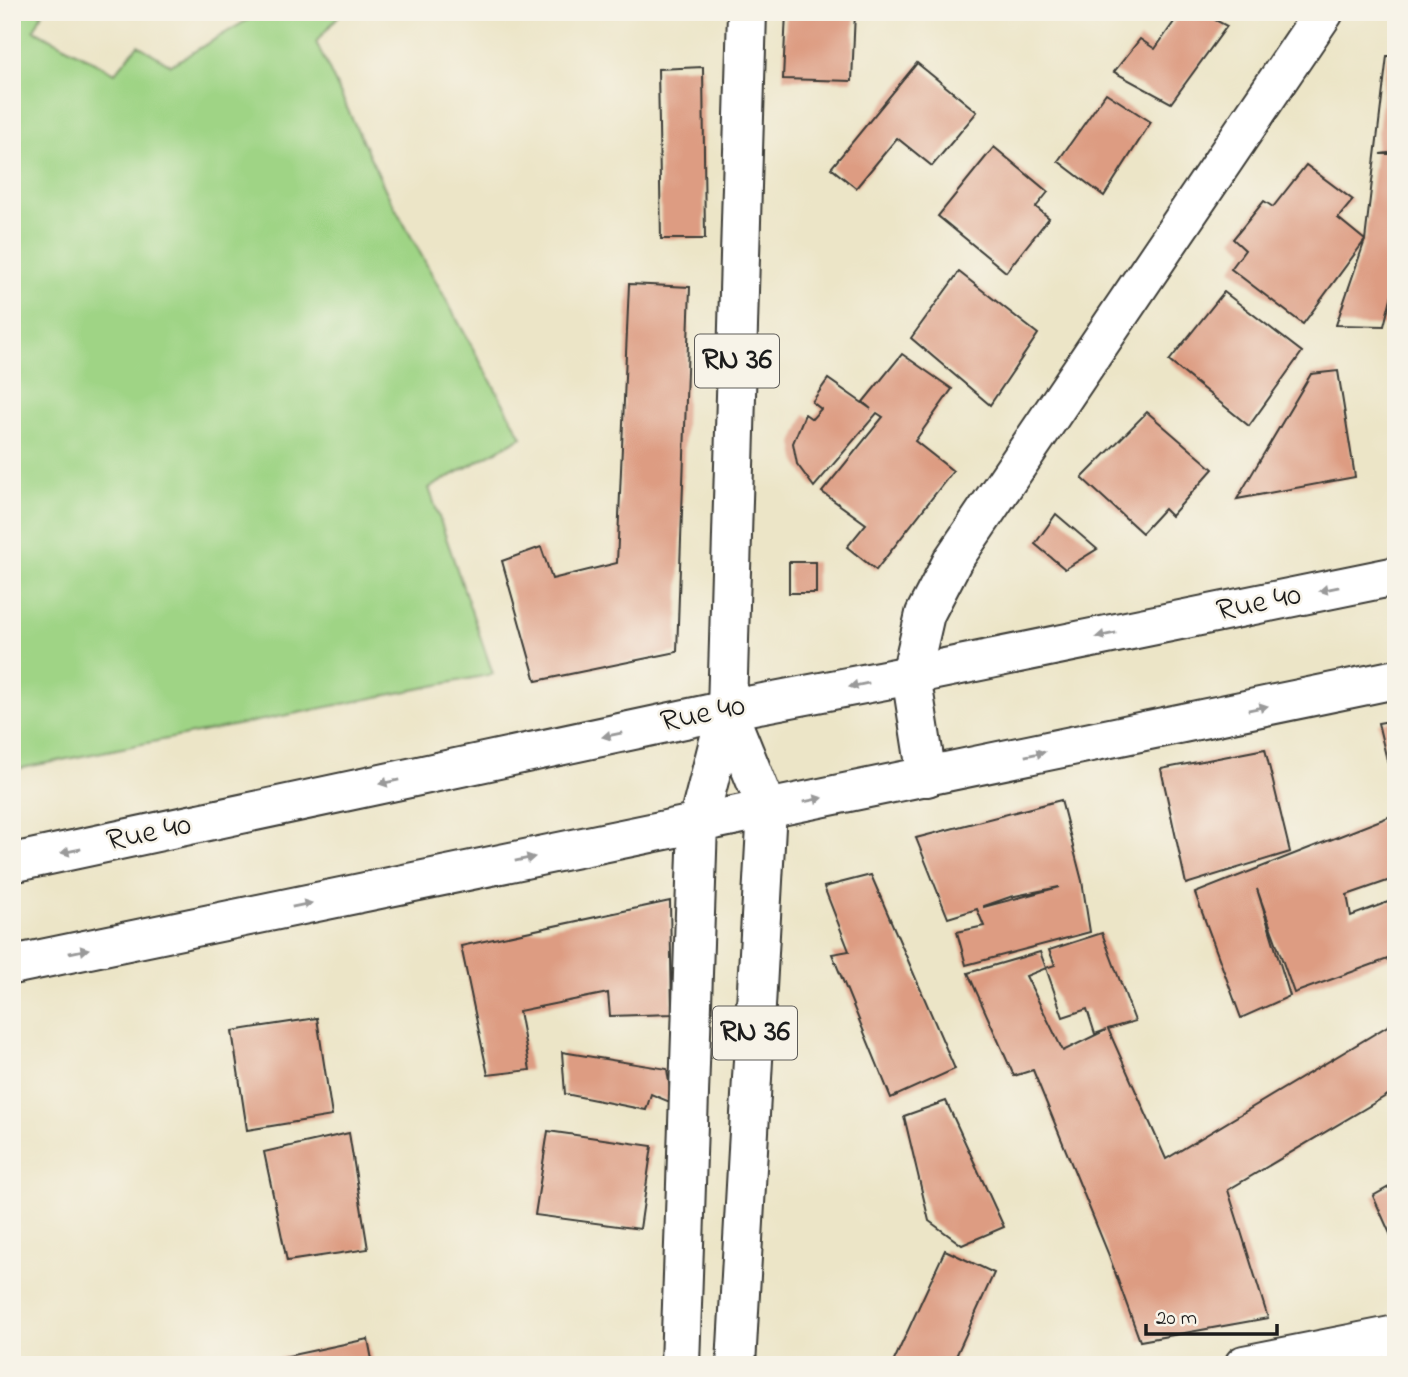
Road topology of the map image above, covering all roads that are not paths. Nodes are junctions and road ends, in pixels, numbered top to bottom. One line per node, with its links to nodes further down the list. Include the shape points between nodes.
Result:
1 (747, 12): 6 (main road, RN 36)
2 (1324, 12): 4 (main road, via 953,560 925,614)
3 (1396, 576): 4 (main road, Rue 40, one-way to 4)
4 (911, 676): 6 (main road, Rue 40, one-way to 6); 7 (main road)
5 (1396, 679): 7 (main road, one-way to 5)
6 (727, 710): 8 (main road, RN 36); 9 (main road, RN 36); 10 (main road, Rue 40, one-way to 10)
7 (927, 777): 8 (main road, one-way to 7)
8 (767, 809): 9 (main road); 14 (main road, RN 36)
9 (698, 823): 11 (main road, one-way to 9); 13 (main road, RN 36)
10 (12, 863)
11 (12, 965)
12 (1396, 1335): 15 (main road)
13 (680, 1365)
14 (736, 1365)
15 (1244, 1365)

